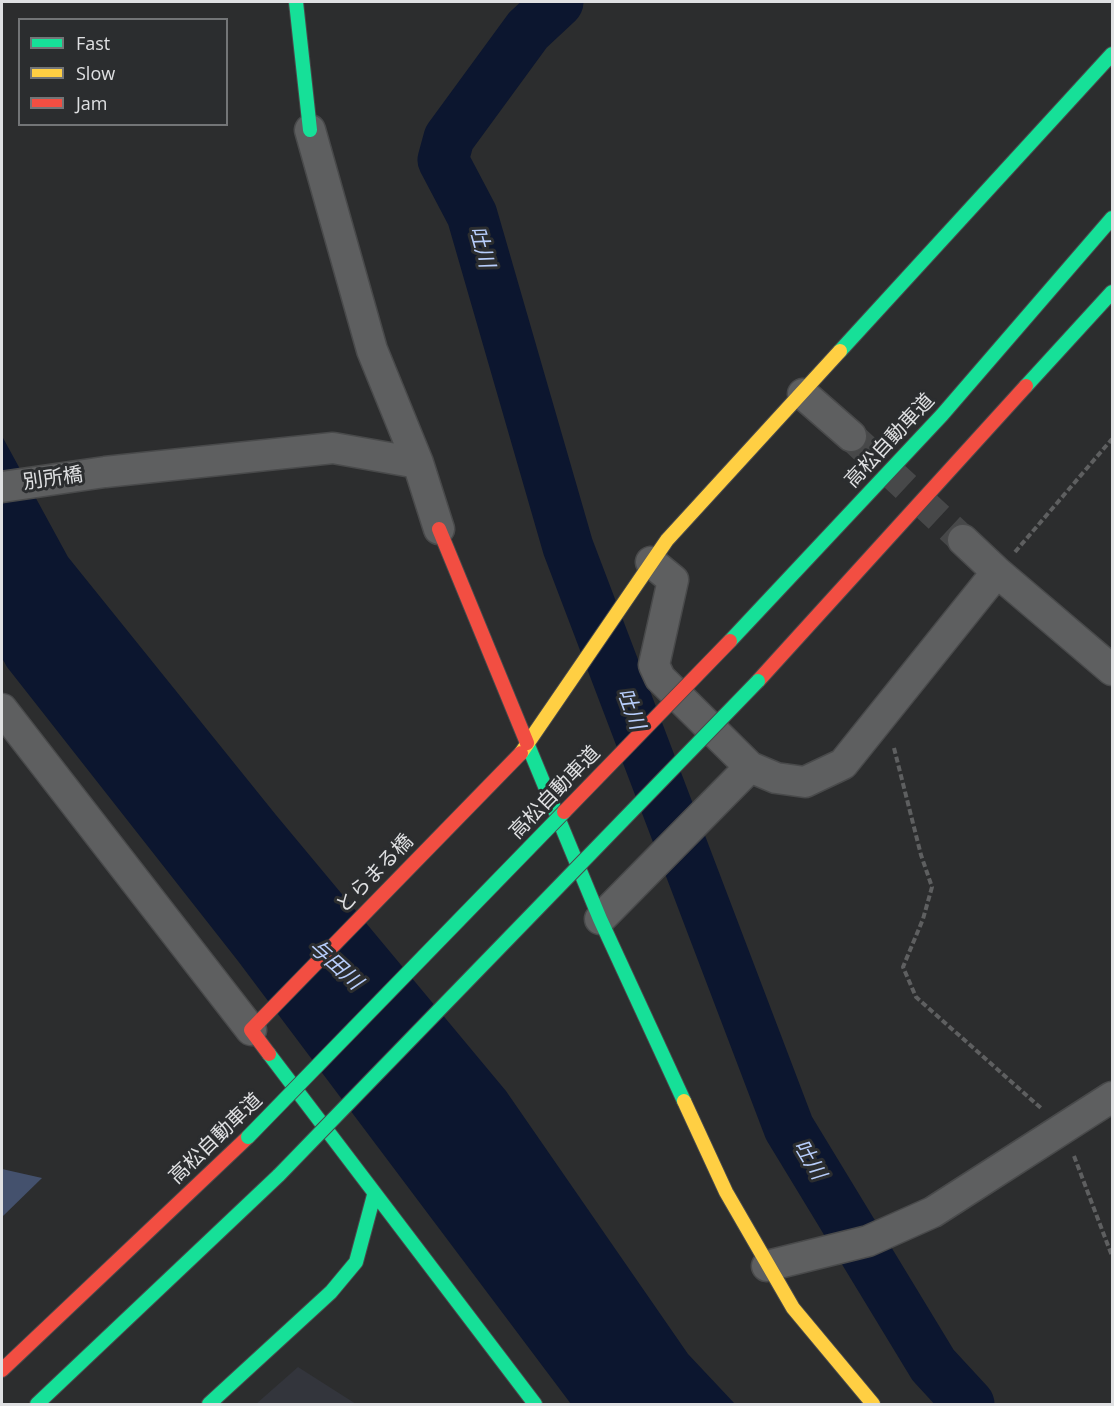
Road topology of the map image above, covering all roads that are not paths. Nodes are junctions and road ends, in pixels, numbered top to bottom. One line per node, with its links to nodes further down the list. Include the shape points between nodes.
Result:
1 (296, 2): 3 (main road)
2 (1113, 54): 6 (main road, とらまる橋)
3 (310, 130): 8 (street, via 372,350)
4 (1113, 218): 23 (main road, 高松自動車道, bridge, via 942,415 730,641 248,1137)
5 (1113, 292): 24 (main road, bridge, via 758,681 279,1175)
6 (803, 393): 7 (street); 12 (main road, とらまる橋)
7 (851, 436)
8 (417, 463): 9 (street, 別所橋, via 333,448); 10 (street)
9 (2, 487)
10 (439, 529): 16 (main road)
11 (963, 540): 13 (street)
12 (651, 562): 16 (main road, とらまる橋); 17 (street, via 673,580 654,665 660,678)
13 (997, 572): 14 (street); 17 (street, via 843,764 806,782 776,778)
14 (1113, 670)
15 (2, 709): 19 (street)
16 (528, 746): 18 (main road); 19 (main road, とらまる橋)
17 (750, 767): 18 (street)
18 (600, 919): 22 (main road, via 726,1192)
19 (251, 1030): 21 (main road)
20 (1113, 1097): 22 (street, via 933,1212 868,1241)
21 (374, 1195): 25 (main road, via 356,1262 331,1292); 26 (main road)
22 (767, 1266): 27 (main road, via 793,1308)
23 (2, 1370)
24 (37, 1404)
25 (209, 1404)
26 (535, 1404)
27 (873, 1404)

